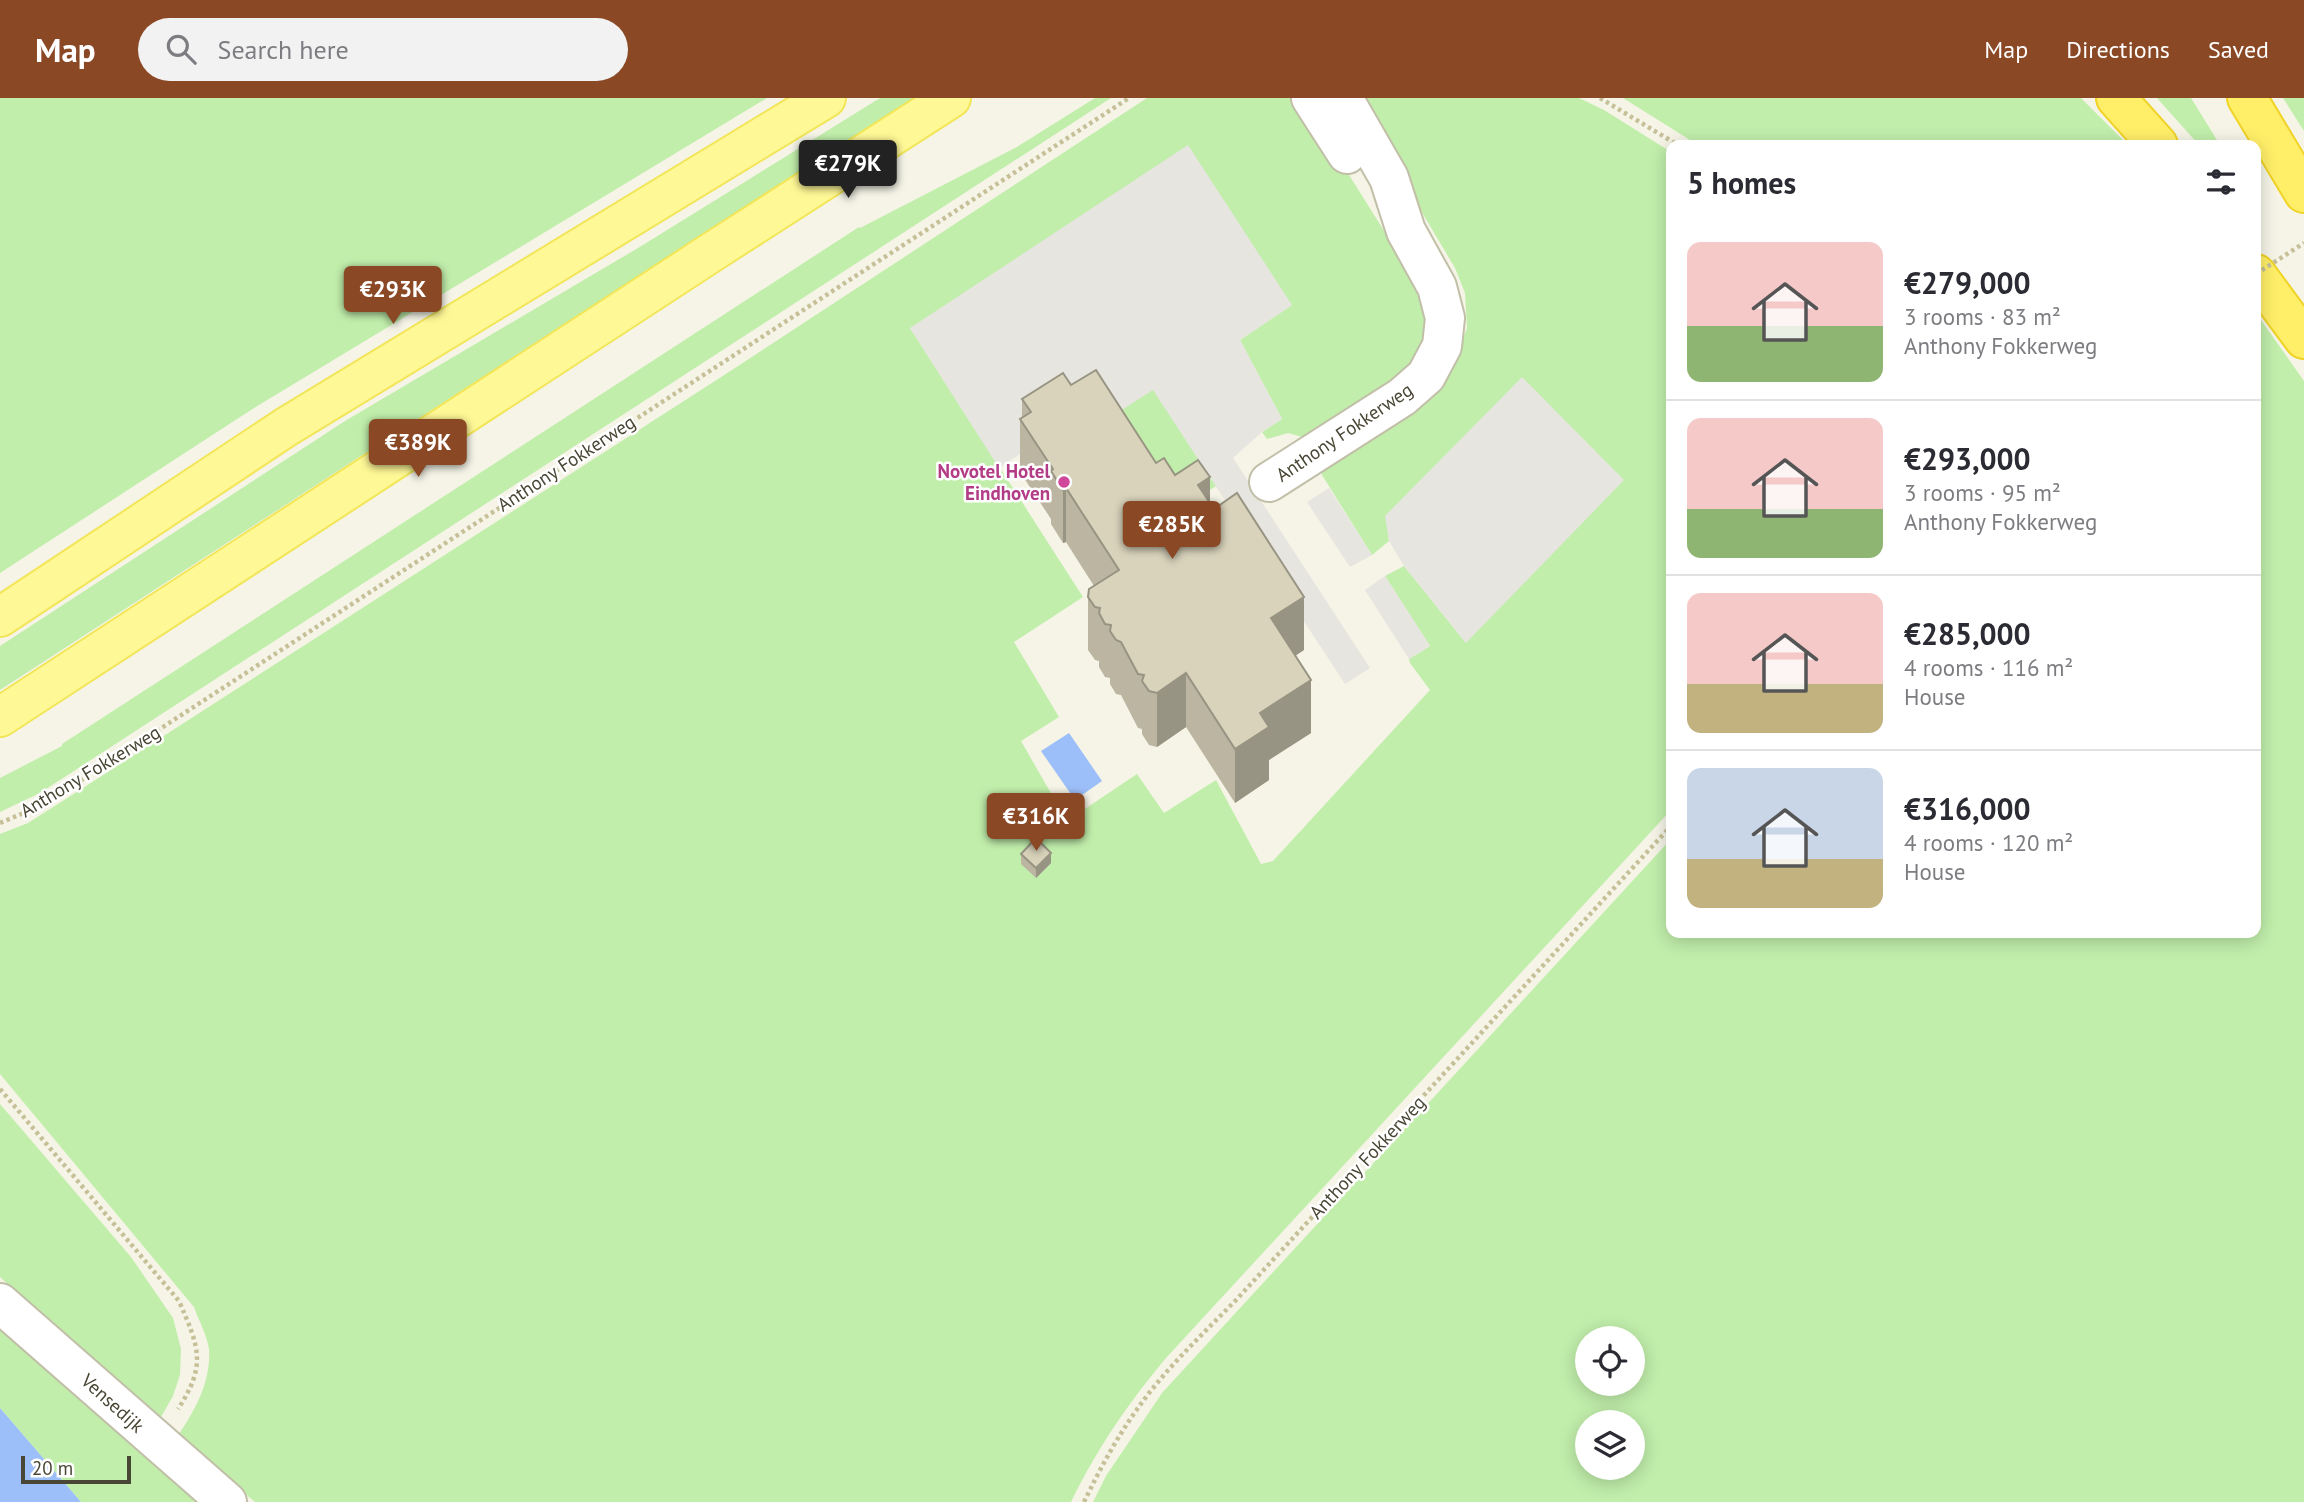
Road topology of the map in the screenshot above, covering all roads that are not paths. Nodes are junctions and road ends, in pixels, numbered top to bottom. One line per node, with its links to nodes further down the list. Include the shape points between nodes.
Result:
1 (826, 98): 13 (main road, via 286,427)
2 (951, 98): 14 (main road)
3 (1311, 98): 9 (street, Anthony Fokkerweg, via 1367,185)
4 (1343, 98): 9 (street, Anthony Fokkerweg, via 1389,177)
5 (2116, 98): 7 (highway)
6 (2247, 98): 8 (highway)
7 (2154, 140)
8 (2304, 193)
9 (1406, 231): 12 (street, Anthony Fokkerweg, via 1437,287 1445,318 1442,346 1426,376 1402,397)
10 (2261, 281): 11 (highway)
11 (2304, 339)
12 (1269, 482)
13 (0, 617)
14 (0, 717)
15 (0, 1303): 16 (street, Vensedijk)
16 (227, 1502)

